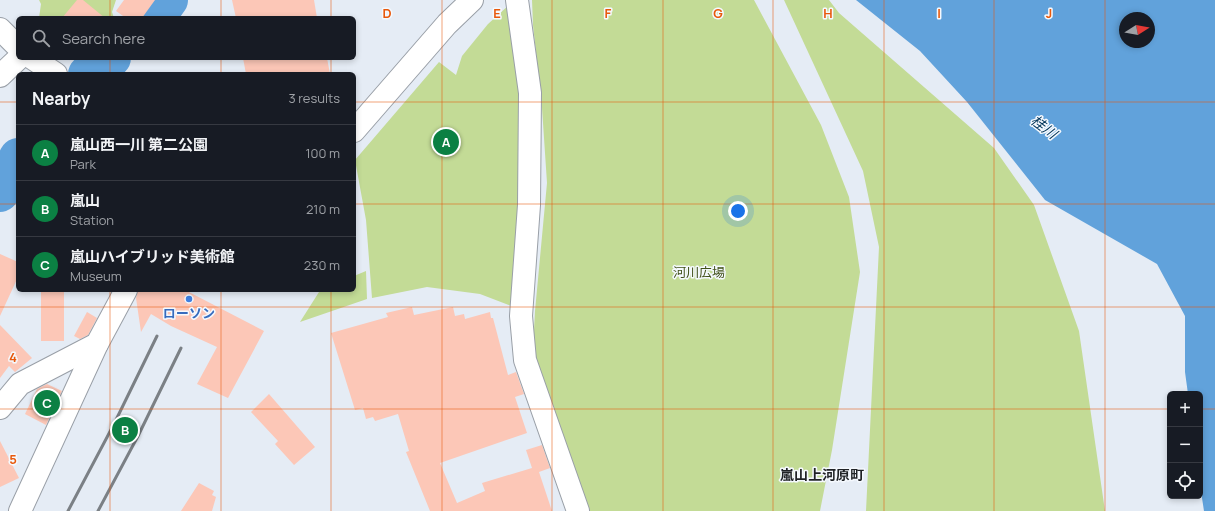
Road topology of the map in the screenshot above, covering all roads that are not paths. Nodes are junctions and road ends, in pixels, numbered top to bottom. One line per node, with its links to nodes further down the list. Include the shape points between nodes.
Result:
1 (472, 0): 9 (street, via 447,24)
2 (517, 0): 14 (street, via 530,93 529,205 521,316 522,338 525,360)
3 (0, 29): 4 (street)
4 (16, 45)
5 (17, 60): 8 (street)
6 (35, 60): 7 (street)
7 (53, 72)
8 (0, 76)
9 (356, 129)
10 (125, 292): 11 (street)
11 (97, 344): 12 (street, via 20,384); 13 (street)
12 (0, 408)
13 (20, 511)
14 (578, 511)

